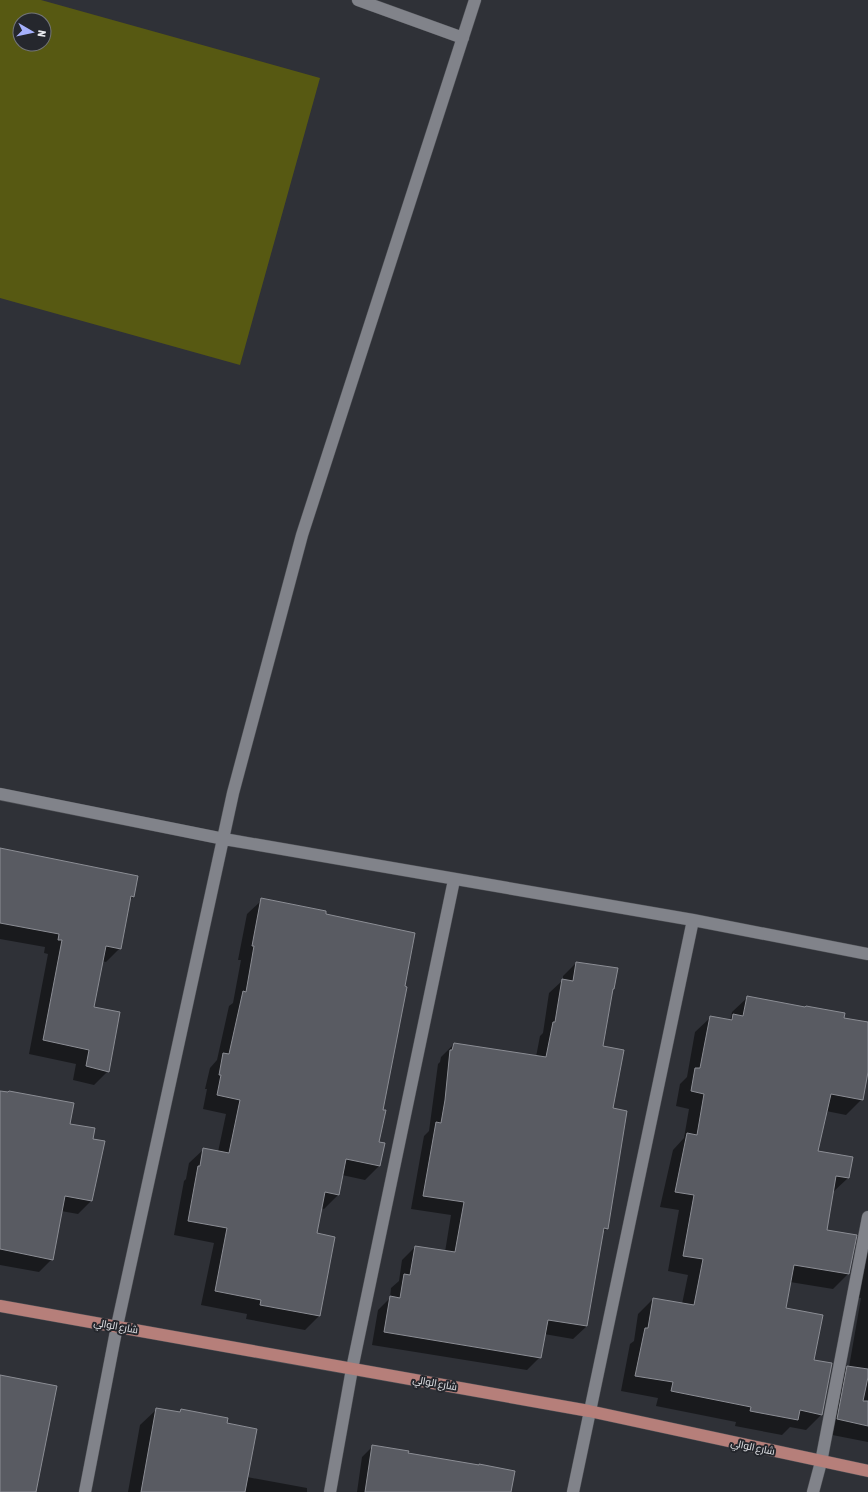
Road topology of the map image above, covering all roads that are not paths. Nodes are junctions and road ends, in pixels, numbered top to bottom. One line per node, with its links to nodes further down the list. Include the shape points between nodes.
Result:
1 (358, 0): 3 (street)
2 (475, 0): 3 (street)
3 (464, 38): 5 (street, via 302,535 233,793)
4 (0, 794): 5 (street)
5 (224, 839): 6 (street); 11 (street)
6 (454, 880): 7 (street); 12 (street)
7 (693, 920): 8 (street); 13 (street)
8 (868, 954)
9 (868, 1217): 14 (street)
10 (0, 1306): 11 (main road, شارع الوالي)
11 (117, 1326): 12 (main road, شارع الوالي); 16 (street)
12 (352, 1369): 13 (main road, شارع الوالي); 17 (street)
13 (589, 1411): 14 (main road, شارع الوالي); 18 (street)
14 (821, 1462): 15 (main road, شارع الوالي); 19 (street)
15 (868, 1471)
16 (85, 1492)
17 (330, 1492)
18 (573, 1492)
19 (813, 1492)

